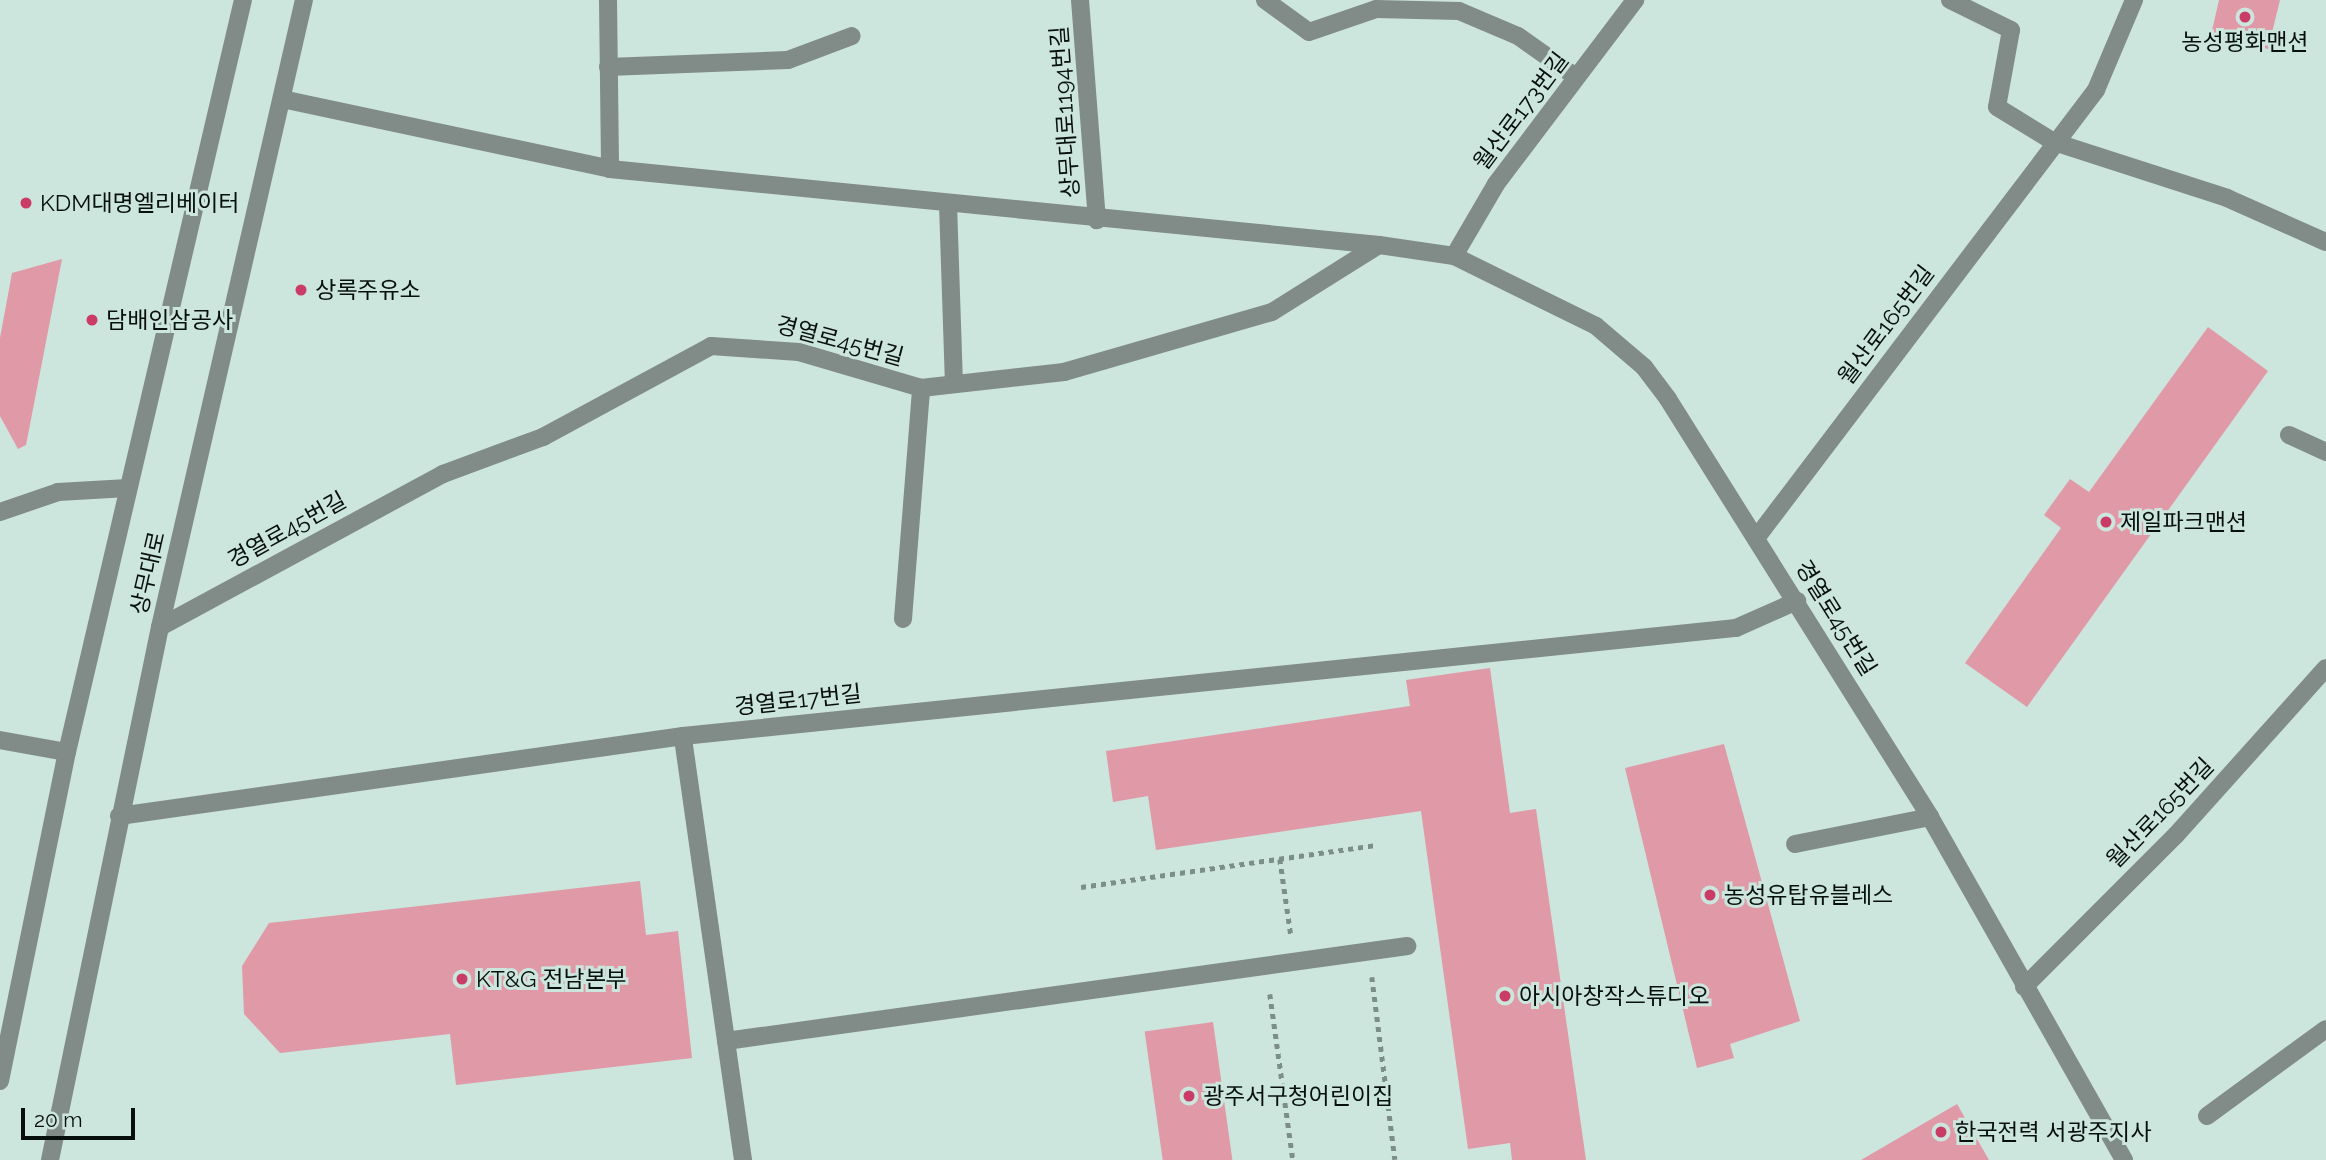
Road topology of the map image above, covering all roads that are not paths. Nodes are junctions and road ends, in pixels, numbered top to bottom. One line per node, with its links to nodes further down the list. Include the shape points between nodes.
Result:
1 (243, 0): 24 (street, 상무대로)
2 (304, 0): 12 (street, 상무대로)
3 (608, 0): 10 (street)
4 (1080, 0): 16 (street, 상무대로1194번길)
5 (1265, 0): 11 (street, via 1309,32 1376,9 1459,12 1518,36)
6 (1636, 0): 11 (street, 월산로173번길)
7 (1950, 0): 13 (street, via 2011,30 1997,107)
8 (2134, 0): 13 (street, 월산로165번길, via 2096,90)
9 (852, 36): 10 (street, via 788,60)
10 (608, 67): 14 (street)
11 (1576, 77): 19 (street, 월산로173번길, via 1496,184)
12 (282, 99): 14 (street, 경열로45번길); 29 (street, 상무대로)
13 (2054, 142): 17 (street, via 2227,198); 26 (street, 월산로165번길)
14 (610, 169): 15 (street, 경열로45번길)
15 (948, 204): 16 (street, 경열로45번길); 20 (street)
16 (1097, 220): 18 (street, 경열로45번길)
17 (2326, 242)
18 (1379, 245): 19 (street, 경열로45번길); 20 (street, 경열로45번길, via 1272,313 1205,336 1064,372)
19 (1454, 256): 26 (street, 경열로45번길, via 1557,302 1644,368)
20 (954, 382): 21 (street, 경열로45번길)
21 (921, 388): 28 (street); 29 (street, 경열로45번길, via 799,352 711,346 543,437 443,474)
22 (2290, 435): 23 (street)
23 (2326, 452)
24 (128, 488): 25 (street, via 58,492); 33 (street, 상무대로)
25 (0, 512)
26 (1757, 537): 27 (street, 경열로45번길)
27 (1797, 601): 31 (street, 경열로17번길, via 1736,628); 35 (street, 경열로45번길)
28 (903, 620)
29 (160, 627): 34 (street, 상무대로)
30 (2326, 668): 38 (street, 월산로165번길, via 2176,835)
31 (683, 736): 34 (street, 경열로17번길); 40 (street)
32 (0, 740): 33 (street)
33 (67, 752): 41 (street, 상무대로)
34 (119, 816): 43 (street, 상무대로)
35 (1930, 817): 36 (street); 38 (street, 경열로45번길)
36 (1795, 844)
37 (1407, 946): 40 (street)
38 (2024, 987): 45 (street, 경열로45번길)
39 (2326, 1030): 42 (street)
40 (726, 1041): 44 (street)
41 (0, 1081)
42 (2207, 1116)
43 (50, 1160)
44 (743, 1160)
45 (2124, 1160)

